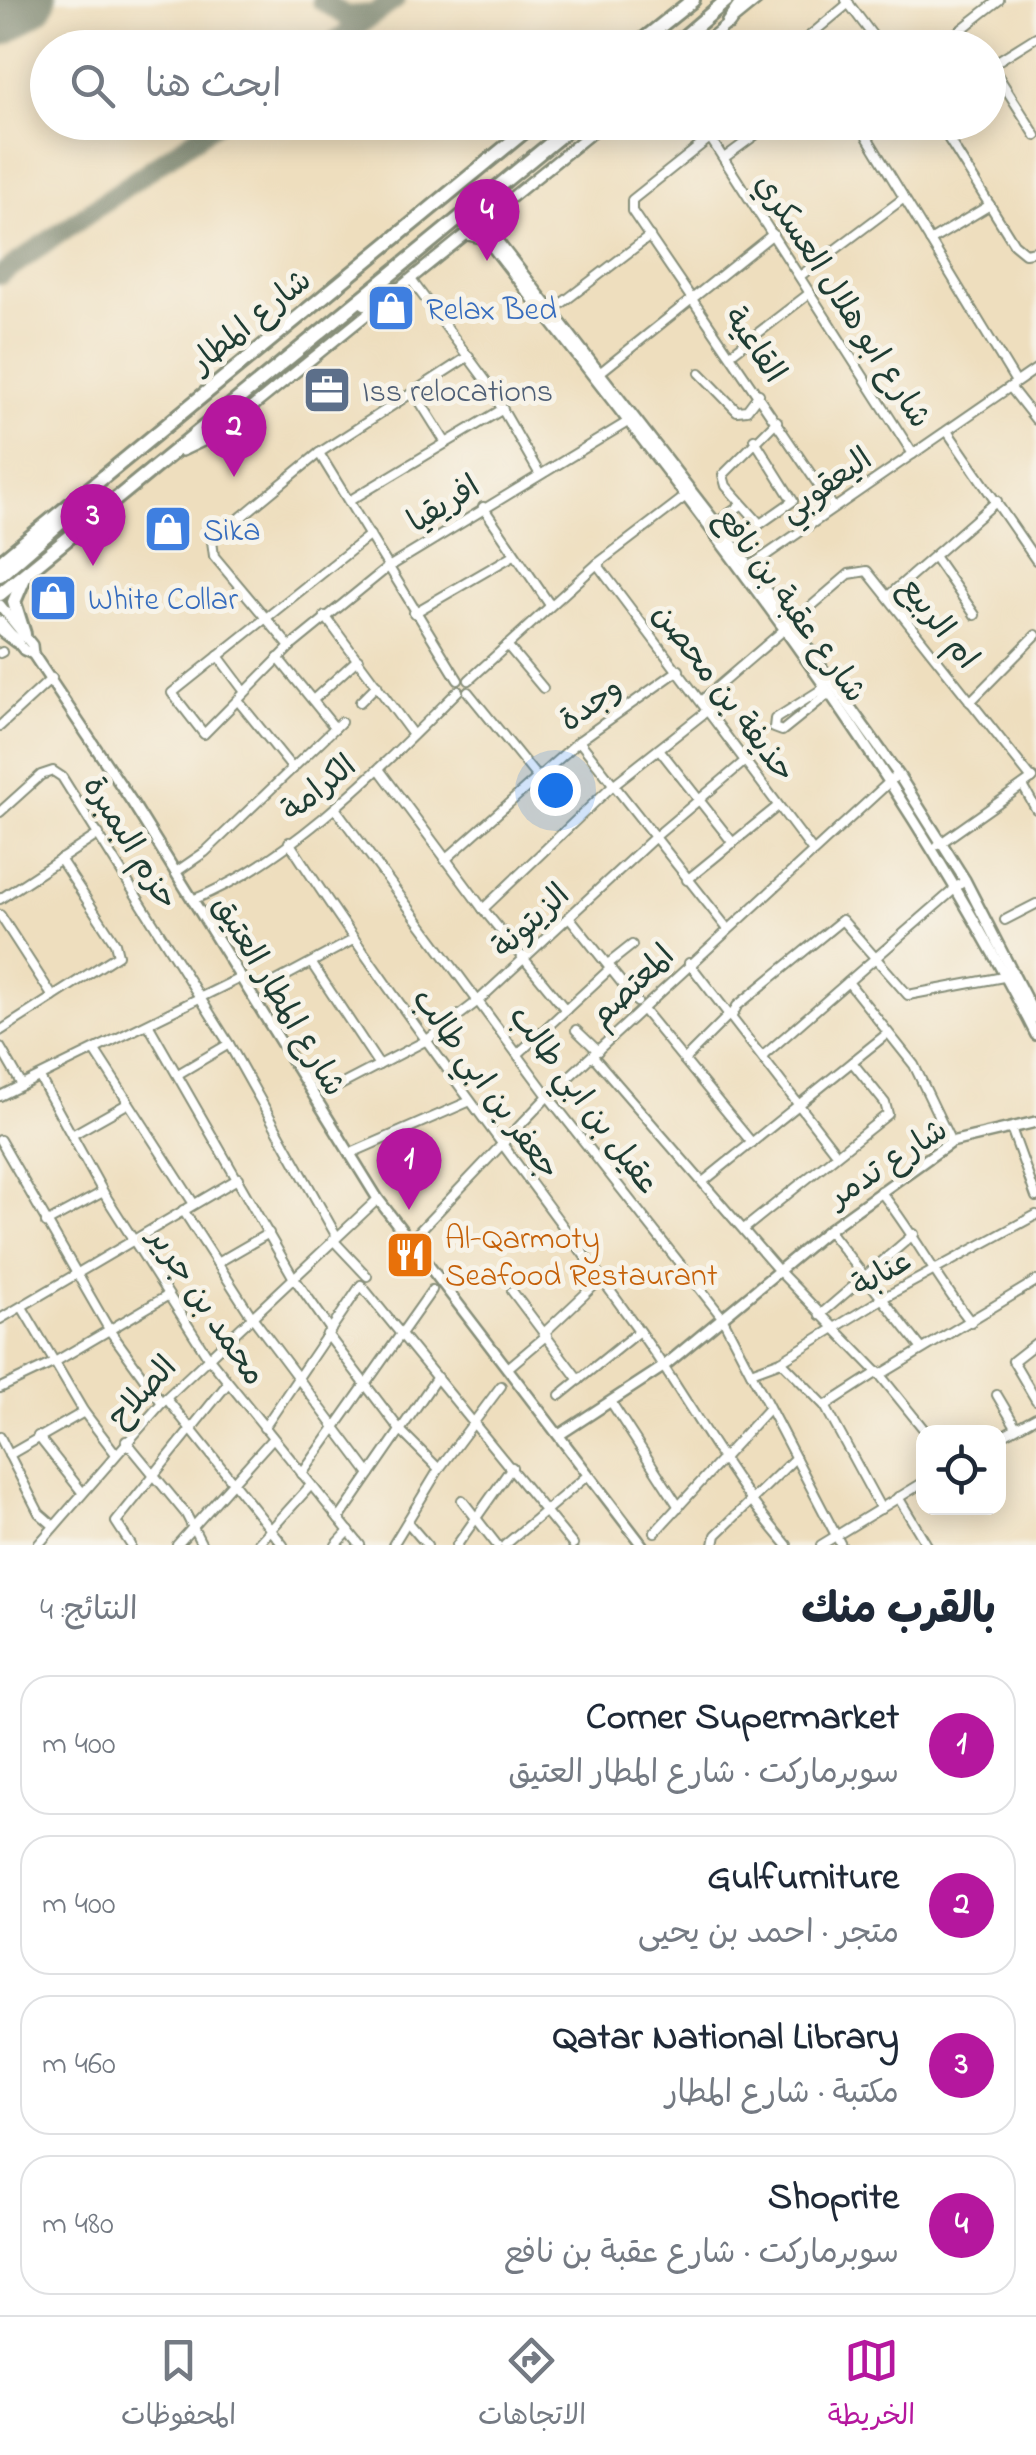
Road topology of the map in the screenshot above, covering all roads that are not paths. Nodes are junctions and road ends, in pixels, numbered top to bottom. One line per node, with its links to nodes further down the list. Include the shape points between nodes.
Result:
1 (693, 0): 8 (highway)
2 (727, 0): 9 (highway)
3 (744, 0): 7 (highway)
4 (757, 0): 7 (street)
5 (999, 0): 13 (street)
6 (847, 2): 11 (street); 12 (street)
7 (728, 23): 10 (street)
8 (656, 30)
9 (692, 30)
10 (720, 30)
11 (815, 30)
12 (868, 30)
13 (961, 30)
14 (1036, 37): 15 (street)
15 (1006, 56)
16 (1006, 90): 17 (street)
17 (1036, 136)
18 (514, 140): 58 (highway, شارع المطار)
19 (555, 140): 40 (highway, شارع المطار)
20 (583, 140): 29 (street, شارع المطار)
21 (708, 140): 32 (street, القاعية, via 632,200)
22 (712, 140): 26 (street, شارع ابو هلال العسكري)
23 (748, 140): 26 (street)
24 (869, 140): 27 (street)
25 (949, 140): 28 (street)
26 (724, 158): 31 (street, شارع ابو هلال العسكري)
27 (904, 198): 33 (street); 35 (street)
28 (990, 206): 33 (street); 34 (street, via 1020,250)
29 (490, 215): 30 (street, شارع المطار); 39 (street, شارع عقبة بن نافع, via 492,234)
30 (468, 234): 36 (street, شارع المطار); 39 (street, شارع عقبة بن نافع, via 486,239)
31 (772, 234): 35 (street, شارع ابو هلال العسكري); 38 (street)
32 (650, 236): 38 (street, القاعية); 39 (street)
33 (930, 241): 46 (street)
34 (1036, 251)
35 (800, 276): 37 (street, شارع ابو هلال العسكري)
36 (408, 284): 40 (highway); 42 (street); 59 (street, شارع المطار, via 220,434)
37 (810, 293): 41 (street); 57 (street, شارع ابو هلال العسكري)
38 (694, 297): 41 (street, القاعية); 45 (street)
39 (549, 313): 45 (street, شارع عقبة بن نافع)
40 (332, 321): 59 (highway, شارع المطار)
41 (732, 353): 48 (street, القاعية)
42 (469, 356): 47 (street); 49 (street)
43 (1036, 369): 46 (street, اليعقوبي)
44 (700, 374): 48 (street, via 737,412)
45 (597, 375): 50 (street, شارع عقبة بن نافع)
46 (1013, 385): 51 (street); 53 (street, اليعقوبي)
47 (414, 392): 55 (street); 56 (street)
48 (759, 394): 52 (street, القاعية)
49 (503, 409): 55 (street); 60 (street)
50 (630, 420): 60 (street, افريقيا); 61 (street, شارع عقبة بن نافع)
51 (1036, 420)
52 (777, 421): 54 (street); 66 (street, القاعية)
53 (948, 430): 57 (street, اليعقوبي); 63 (street)
54 (754, 439): 64 (street, via 723,476); 64 (street, via 793,501 760,524)
55 (446, 444): 62 (street)
56 (319, 452): 62 (street); 85 (street, via 212,541 214,556)
57 (913, 454): 66 (street, اليعقوبي)
58 (127, 456): 72 (highway, شارع المطار); 77 (highway)
59 (154, 465): 73 (highway, شارع المطار)
60 (539, 473): 65 (street, افريقيا)
61 (687, 495): 67 (street, شارع عقبة بن نافع); 74 (street)
62 (349, 501): 68 (street)
63 (997, 502): 70 (street); 71 (street)
64 (741, 505): 67 (street)
65 (483, 507): 69 (street); 75 (street, افريقيا)
66 (834, 508): 76 (street, اليعقوبي)
67 (712, 526): 76 (street, شارع عقبة بن نافع)
68 (370, 535): 75 (street); 85 (street)
69 (514, 554): 81 (street); 82 (street)
70 (934, 556): 79 (street); 83 (street)
71 (1036, 560)
72 (0, 562)
73 (35, 562): 78 (highway, شارع المطار); 90 (highway, via 14,598)
74 (597, 564): 81 (street); 96 (street, حذيفة بن محصن)
75 (387, 568): 82 (street); 84 (street, افريقيا)
76 (746, 570): 87 (street, شارع عقبة بن نافع)
77 (0, 575)
78 (0, 594)
79 (888, 596): 87 (street, ام الربيع, via 867,571 855,571); 108 (street, ام الربيع)
80 (0, 605): 90 (street, شارع المطار العتيق)
81 (550, 605): 91 (street)
82 (414, 613): 98 (street)
83 (975, 615)
84 (325, 616): 92 (street, افريقيا); 95 (street)
85 (266, 618): 92 (street); 93 (street)
86 (0, 620): 90 (street, شارع المطار العتيق)
87 (786, 626): 101 (street, شارع عقبة بن نافع); 105 (street, ام الربيع); 119 (street, شارع عقبة بن نافع)
88 (0, 628): 90 (highway)
89 (1036, 635): 108 (street)
90 (20, 638): 97 (street, شارع المطار العتيق)
91 (507, 645): 98 (street); 100 (street)
92 (290, 647): 94 (street, افريقيا)
93 (218, 656): 102 (street); 106 (street, افريقيا, via 172,693 204,734)
94 (278, 658): 102 (street, افريقيا); 104 (street)
95 (358, 659): 99 (street); 104 (street)
96 (678, 670): 105 (street, حذيفة بن محصن); 112 (street, وجدة)
97 (52, 678): 110 (street); 135 (street, شارع المطار العتيق)
98 (463, 680): 103 (street)
99 (378, 685): 107 (street); 111 (street)
100 (543, 688)
101 (826, 691): 101 (street, via 776,719 774,728 784,730); 119 (street, شارع عقبة بن نافع)
102 (245, 692): 106 (street, افريقيا)
103 (463, 692): 111 (street, الكرامة); 117 (street)
104 (312, 700): 115 (street, الكرامة, via 338,725)
105 (702, 700): 109 (street, حذيفة بن محصن)
106 (239, 702): 115 (street)
107 (360, 702)
108 (970, 702): 118 (street, ام الربيع)
109 (708, 710): 113 (street); 114 (street, حذيفة بن محصن)
110 (0, 726)
111 (413, 735): 116 (street, الكرامة)
112 (578, 741): 117 (street, وجدة); 120 (street)
113 (660, 749): 120 (street); 122 (street)
114 (745, 761): 122 (street, الزيتونة); 123 (street, حذيفة بن محصن)
115 (293, 769): 135 (street, الكرامة)
116 (379, 770): 124 (street, الكرامة); 134 (street)
117 (536, 776): 134 (street, وجدة)
118 (1034, 777): 121 (street)
119 (893, 778): 131 (street, شارع عقبة بن نافع); 132 (street, المعتصم)
120 (613, 785): 128 (street); 141 (street)
121 (1023, 786): 125 (street); 131 (street)
122 (699, 800): 128 (street, الزيتونة); 130 (street)
123 (778, 806): 130 (street); 132 (street, حذيفة بن محصن)
124 (334, 808): 129 (street, الكرامة); 161 (street, عقيل بن ابي طالب)
125 (1036, 808)
126 (0, 812): 127 (street, حزم البمبرة, via 53,772)
127 (99, 834): 133 (street); 160 (street, حزم البمبرة)
128 (655, 838): 136 (street); 143 (street, الزيتونة)
129 (289, 842): 139 (street, الكرامة); 146 (street, جعفر بن ابي طالب)
130 (733, 843): 136 (street)
131 (938, 845): 137 (street, شارع عقبة بن نافع)
132 (812, 850): 145 (street, المعتصم)
133 (60, 859): 138 (street); 159 (street, via 118,951)
134 (445, 860): 141 (street)
135 (176, 872): 139 (street, شارع المطار العتيق)
136 (687, 880): 145 (street)
137 (961, 883): 148 (street); 153 (street, شارع عقبة بن نافع)
138 (0, 899)
139 (192, 900): 154 (street, شارع المطار العتيق)
140 (1036, 904): 144 (street)
141 (482, 909): 149 (street)
142 (0, 915): 159 (street)
143 (570, 918): 149 (street, الزيتونة); 152 (street)
144 (1005, 920)
145 (727, 928): 150 (street, المعتصم)
146 (353, 940): 151 (street); 172 (street, جعفر بن ابي طالب)
147 (632, 945): 152 (street)
148 (877, 957): 153 (street, via 901,991 917,997); 155 (street); 165 (street, via 850,924 837,921)
149 (524, 960): 161 (street, الزيتونة); 163 (street)
150 (689, 963): 164 (street, المعتصم); 165 (street)
151 (312, 964): 156 (street); 181 (street)
152 (609, 966): 162 (street); 163 (street)
153 (1010, 976): 158 (street, شارع عقبة بن نافع); 171 (street, شارع عقبة بن نافع)
154 (240, 978): 160 (street); 199 (street, شارع المطار العتيق)
155 (848, 982): 170 (street); 178 (street)
156 (270, 985)
157 (1036, 987): 158 (street)
158 (1024, 994): 166 (street, شارع عقبة بن نافع)
159 (53, 997): 168 (street)
160 (200, 1001): 167 (street); 173 (street, حزم البمبرة)
161 (478, 1001): 172 (street, الزيتونة); 176 (street, عقيل بن ابي طالب)
162 (637, 1002)
163 (566, 1010): 176 (street)
164 (644, 1011): 177 (street, المعتصم); 179 (street)
165 (731, 1015): 178 (street); 179 (street)
166 (1036, 1018)
167 (149, 1026): 175 (street); 182 (street)
168 (0, 1030)
169 (576, 1030): 177 (street)
170 (888, 1033): 180 (street); 195 (street, via 914,1064)
171 (1036, 1035)
172 (427, 1040): 181 (street, الزيتونة); 188 (street, جعفر بن ابي طالب)
173 (229, 1044): 182 (street); 214 (street, حزم البمبرة)
174 (0, 1046): 184 (street)
175 (96, 1052): 183 (street); 189 (street)
176 (518, 1054): 187 (street, عقيل بن ابي طالب)
177 (596, 1054): 187 (street, المعتصم); 201 (street)
178 (764, 1055): 190 (street)
179 (684, 1060): 197 (street)
180 (852, 1062): 190 (street); 198 (street, via 888,1110)
181 (379, 1065): 185 (street, الزيتونة)
182 (178, 1074): 200 (street)
183 (40, 1078): 184 (street); 193 (street, محمد بن جرير)
184 (22, 1085): 186 (street)
185 (331, 1090)
186 (0, 1096)
187 (548, 1096): 196 (street, المعتصم); 233 (street, عقيل بن ابي طالب)
188 (468, 1102): 196 (street, جعفر بن ابي طالب); 199 (street)
189 (127, 1104): 193 (street); 206 (street)
190 (800, 1104): 197 (street); 198 (street)
191 (1036, 1122): 192 (street, شارع تدمر)
192 (1011, 1128): 195 (street, شارع تدمر); 204 (street)
193 (72, 1135): 203 (street, محمد بن جرير)
194 (0, 1140): 209 (street)
195 (951, 1142): 202 (street, شارع تدمر)
196 (498, 1144): 216 (street, المعتصم); 224 (street, جعفر بن ابي طالب)
197 (752, 1144): 201 (street)
198 (836, 1153): 210 (street)
199 (348, 1154): 205 (street, شارع المطار العتيق)
200 (239, 1178): 206 (street); 212 (street)
201 (704, 1181): 210 (street)
202 (880, 1191): 211 (street, شارع تدمر); 213 (street)
203 (103, 1192): 209 (street); 215 (street, محمد بن جرير)
204 (1036, 1197)
205 (378, 1199): 214 (street, الصلاح); 216 (street, شارع المطار العتيق)
206 (194, 1204): 207 (street)
207 (182, 1210): 215 (street); 217 (street)
208 (1036, 1215): 219 (street, عنابة)
209 (46, 1222): 220 (street)
210 (744, 1229): 218 (street)
211 (828, 1230): 218 (street, شارع تدمر); 223 (street)
212 (268, 1233): 217 (street); 221 (street)
213 (914, 1234): 219 (street); 223 (street)
214 (335, 1238): 221 (street, الصلاح); 222 (street, حزم البمبرة)
215 (133, 1240): 220 (street); 228 (street, محمد بن جرير)
216 (408, 1242): 248 (street, شارع المطار العتيق)
217 (216, 1263): 231 (street)
218 (778, 1270): 232 (street); 233 (street, شارع تدمر)
219 (932, 1272): 229 (street, عنابة); 235 (street)
220 (76, 1274): 230 (street); 237 (street)
221 (292, 1276): 231 (street, الصلاح); 239 (street)
222 (367, 1276)
223 (866, 1276): 229 (street); 232 (street)
224 (600, 1280): 238 (street, جعفر بن ابي طالب); 241 (street)
225 (1036, 1281): 235 (street)
226 (432, 1290): 240 (street)
227 (512, 1291): 241 (street)
228 (166, 1296): 237 (street); 244 (street, محمد بن جرير)
229 (883, 1298): 236 (street, عنابة); 243 (street)
230 (22, 1306): 234 (street); 246 (street)
231 (250, 1314): 244 (street, الصلاح); 252 (street)
232 (820, 1315): 236 (street)
233 (722, 1317): 247 (street, شارع تدمر); 249 (street, عقيل بن ابي طالب)
234 (0, 1319)
235 (971, 1322): 243 (street)
236 (833, 1329): 245 (street, عنابة); 250 (street)
237 (110, 1331): 246 (street); 260 (street)
238 (639, 1331): 247 (street, جعفر بن ابي طالب); 253 (street)
239 (329, 1332): 240 (street, via 361,1285); 252 (street); 255 (street)
240 (401, 1334): 251 (street); 255 (street)
241 (546, 1334): 248 (street); 253 (street)
242 (1036, 1343): 261 (street, via 1013,1361)
243 (922, 1349): 250 (street)
244 (208, 1357): 254 (street, محمد بن جرير); 260 (street, الصلاح)
245 (782, 1361): 249 (street, عنابة); 263 (street)
246 (53, 1364): 257 (street); 265 (street)
247 (663, 1366): 262 (street, شارع تدمر); 283 (street, جعفر بن ابي طالب)
248 (509, 1367): 275 (street, شارع المطار العتيق)
249 (750, 1372): 264 (street, عقيل بن ابي طالب)
250 (879, 1373): 263 (street); 268 (street)
251 (437, 1377): 267 (street); 272 (street)
252 (298, 1378): 270 (street); 271 (street)
253 (579, 1380): 258 (street)
254 (228, 1383): 270 (street, محمد بن جرير); 273 (street)
255 (365, 1385): 271 (street); 272 (street)
256 (501, 1386): 267 (street)
257 (0, 1388)
258 (560, 1395)
259 (997, 1396): 269 (street)
260 (164, 1400): 273 (street); 279 (street, الصلاح)
261 (1036, 1400)
262 (611, 1402): 275 (street, شارع تدمر); 297 (street)
263 (825, 1406): 298 (street)
264 (769, 1408): 282 (street, عقيل بن ابي طالب); 283 (street)
265 (84, 1412): 276 (street); 280 (street)
266 (1036, 1417): 269 (street)
267 (474, 1422): 284 (street); 285 (street)
268 (920, 1425)
269 (1016, 1427): 274 (street)
270 (264, 1428): 278 (street, محمد بن جرير)
271 (334, 1428): 286 (street); 287 (street)
272 (400, 1430): 285 (street); 287 (street)
273 (190, 1433): 289 (street); 290 (street)
274 (1006, 1433)
275 (559, 1435): 288 (street, شارع المطار العتيق)
276 (38, 1436): 281 (street); 293 (street)
277 (0, 1438): 281 (street)
278 (272, 1439): 286 (street, محمد بن جرير); 290 (street)
279 (126, 1441): 280 (street, الصلاح); 289 (street)
280 (116, 1454): 293 (street, الصلاح)
281 (9, 1455): 304 (street)
282 (795, 1458): 296 (street); 308 (street, عقيل بن ابي طالب)
283 (720, 1461): 296 (street, جعفر بن ابي طالب); 297 (street)
284 (512, 1468): 299 (street); 300 (street)
285 (439, 1470): 302 (street)
286 (302, 1474): 291 (street, محمد بن جرير)
287 (370, 1474): 301 (street)
288 (588, 1475): 299 (street); 324 (street, شارع المطار العتيق)
289 (154, 1479): 303 (street); 312 (street, via 116,1522)
290 (233, 1483): 303 (street); 305 (street)
291 (311, 1485): 301 (street, محمد بن جرير); 305 (street)
292 (916, 1487): 294 (street)
293 (82, 1492): 304 (street, الصلاح)
294 (898, 1497): 298 (street); 329 (street)
295 (462, 1500): 300 (street)
296 (750, 1502): 325 (street, via 713,1538); 326 (street, جعفر بن ابي طالب)
297 (679, 1507): 307 (street)
298 (881, 1509): 308 (street)
299 (548, 1511): 309 (street); 323 (street)
300 (475, 1518): 321 (street); 322 (street)
301 (339, 1520): 306 (street, محمد بن جرير)
302 (408, 1522): 319 (street); 320 (street)
303 (192, 1528): 313 (street); 314 (street)
304 (52, 1530): 310 (street, الصلاح); 311 (street)
305 (271, 1530): 315 (street); 316 (street)
306 (349, 1531): 317 (street); 318 (street, محمد بن جرير)
307 (654, 1532)
308 (835, 1536): 327 (street); 328 (street, عقيل بن ابي طالب)
309 (571, 1544)
310 (38, 1545)
311 (57, 1545)
312 (130, 1545)
313 (177, 1545)
314 (202, 1545)
315 (257, 1545)
316 (282, 1545)
317 (336, 1545)
318 (360, 1545)
319 (393, 1545)
320 (427, 1545)
321 (457, 1545)
322 (497, 1545)
323 (506, 1545)
324 (642, 1545)
325 (714, 1545)
326 (787, 1545)
327 (821, 1545)
328 (841, 1545)
329 (927, 1545)

